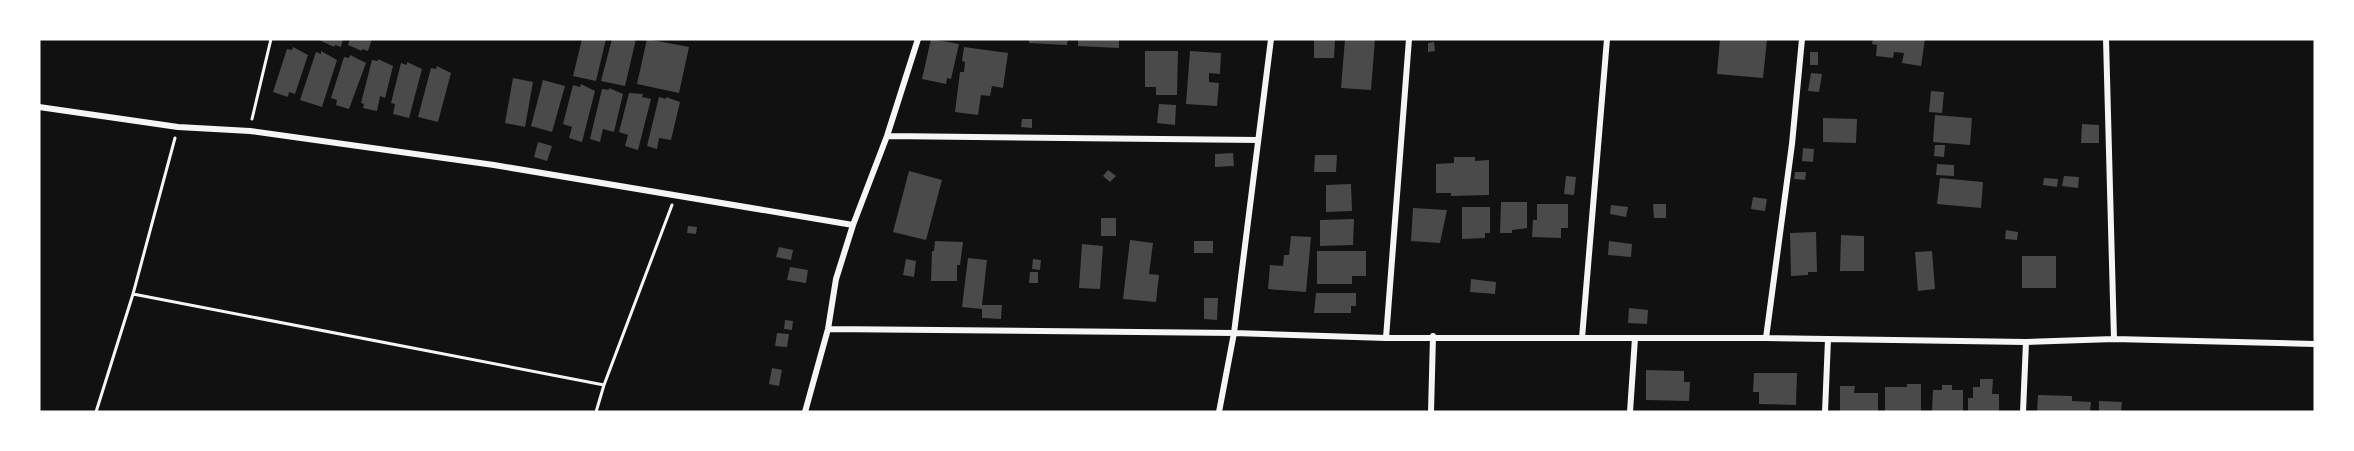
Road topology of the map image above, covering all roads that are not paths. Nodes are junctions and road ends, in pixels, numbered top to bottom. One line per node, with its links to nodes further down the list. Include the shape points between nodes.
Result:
1 (918, 39): 8 (street)
2 (1270, 39): 9 (street)
3 (1409, 39): 14 (street)
4 (1607, 39): 15 (street)
5 (1802, 39): 17 (street)
6 (2106, 39): 19 (street)
7 (39, 107): 10 (street, via 178,128 250,131 494,165)
8 (887, 136): 9 (street); 10 (street)
9 (1258, 140): 12 (street)
10 (853, 225): 11 (street, via 836,279)
11 (828, 329): 12 (street); 22 (street)
12 (1234, 333): 14 (street); 23 (street)
13 (1433, 336): 14 (street); 15 (street); 24 (street)
14 (1386, 338)
15 (1582, 338): 16 (street)
16 (1635, 338): 17 (street); 25 (street)
17 (1766, 338): 18 (street)
18 (1828, 339): 20 (street); 26 (street)
19 (2114, 339): 20 (street); 21 (street)
20 (2026, 342): 27 (street)
21 (2315, 344)
22 (805, 412)
23 (1219, 412)
24 (1431, 412)
25 (1630, 412)
26 (1825, 412)
27 (2023, 412)

